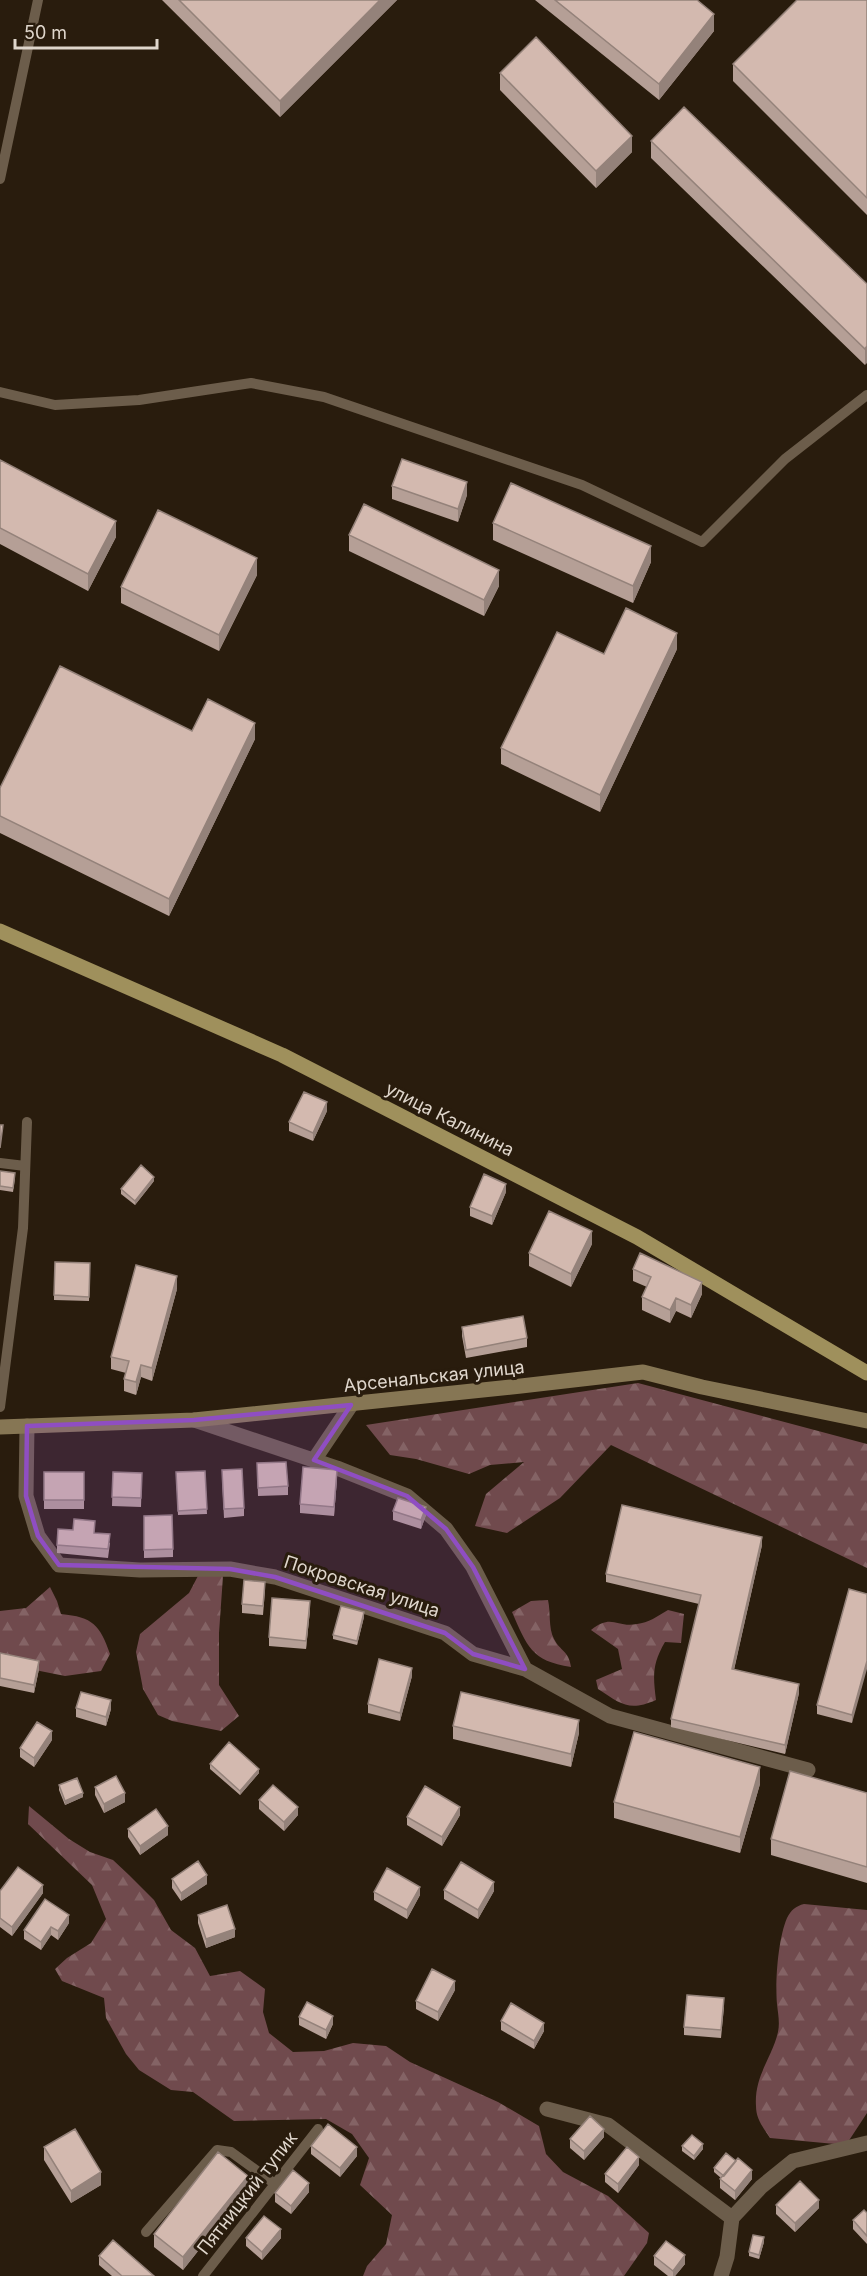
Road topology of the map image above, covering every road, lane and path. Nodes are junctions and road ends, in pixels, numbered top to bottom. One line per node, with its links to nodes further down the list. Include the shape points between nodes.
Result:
1 (38, 0): 2 (lane)
2 (0, 179)
3 (0, 392): 4 (lane, via 55,405 139,400 251,383 324,397 582,485 702,542 785,459)
4 (867, 395)
5 (0, 931): 9 (main road, улица Калинина, via 292,1060 637,1237)
6 (27, 1122): 8 (lane)
7 (0, 1163): 8 (lane)
8 (26, 1166): 11 (lane, via 23,1228)
9 (867, 1373)
10 (351, 1405): 12 (street, Арсенальская улица); 13 (street, Арсенальская улица, via 643,1372); 16 (street)
11 (0, 1407)
12 (194, 1420): 14 (street, Арсенальская улица); 16 (street)
13 (867, 1421)
14 (27, 1426): 15 (street, Арсенальская улица); 17 (street, Покровская улица, via 26,1496 38,1536 59,1565 140,1570 230,1569 275,1577 445,1634 473,1654)
15 (0, 1427)
16 (314, 1460): 17 (street, via 407,1496 446,1529 473,1567)
17 (525, 1669): 18 (street, Покровская улица, via 610,1716)
18 (808, 1770)
19 (547, 2109): 23 (street, via 608,2125)
20 (318, 2129): 22 (lane, Пятницкий тупик)
21 (867, 2143): 23 (street, via 793,2161)
22 (275, 2184): 24 (lane, via 231,2152 217,2150); 25 (lane, Пятницкий тупик)
23 (732, 2218): 26 (street)
24 (146, 2232)
25 (203, 2276)
26 (721, 2276)

